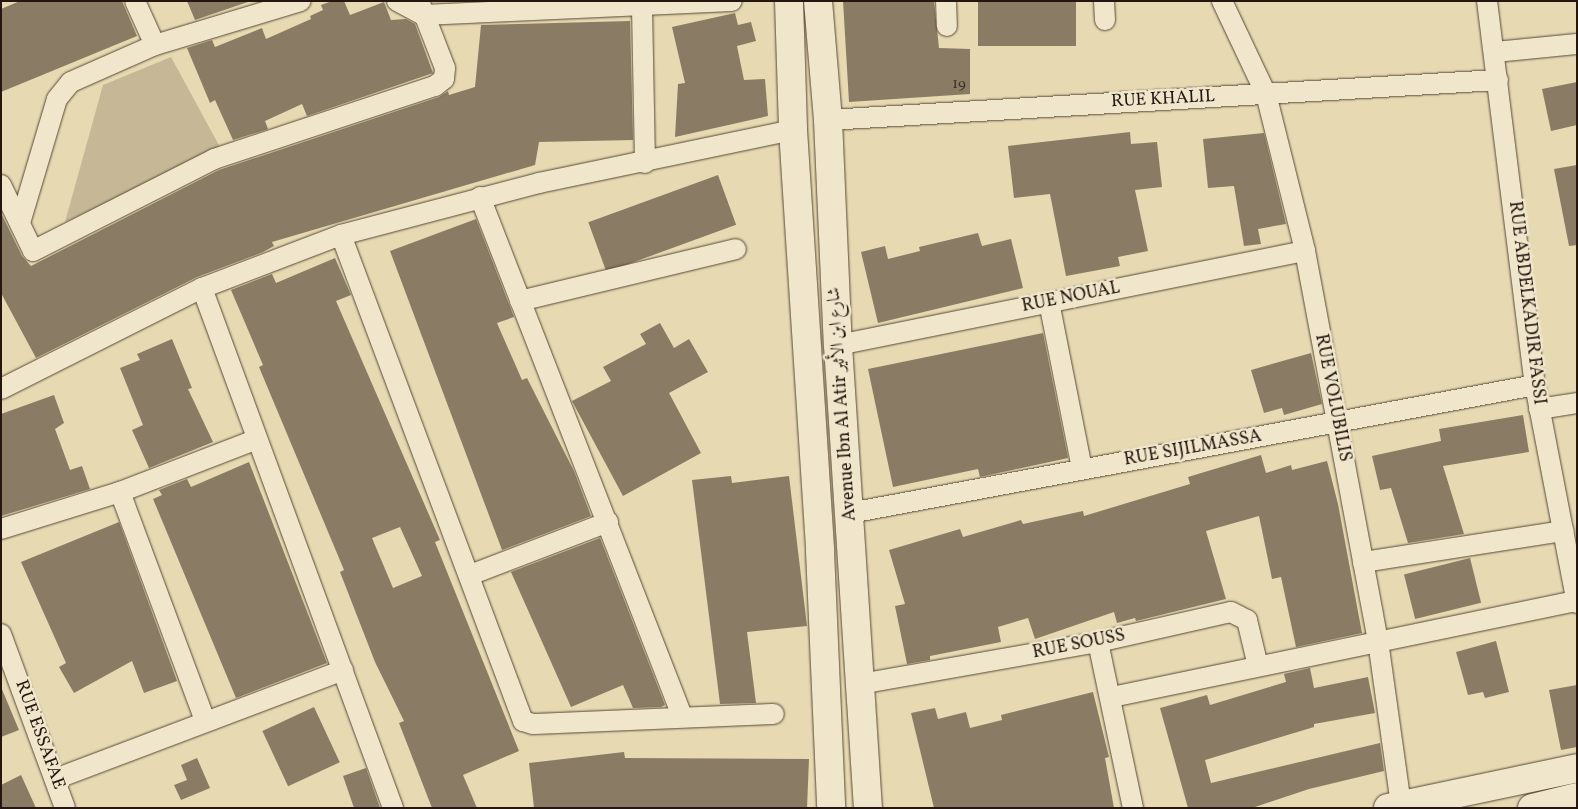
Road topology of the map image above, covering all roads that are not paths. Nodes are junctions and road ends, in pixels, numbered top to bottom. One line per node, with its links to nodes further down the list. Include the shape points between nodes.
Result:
1 (134, 1): 15 (street)
2 (301, 1): 15 (street)
3 (396, 1): 12 (street)
4 (732, 1): 10 (street)
5 (789, 1): 20 (street, Avenue Ibn Al Atir شارع ابن الأثير)
6 (818, 1): 19 (street, Avenue Ibn Al Atir شارع ابن الأثير)
7 (946, 1): 13 (street)
8 (1222, 1): 18 (street, RUE VOLUBILIS)
9 (1487, 1): 16 (street, RUE ABDELKADIR FASSI)
10 (664, 4): 11 (street)
11 (642, 7): 12 (street); 21 (street)
12 (421, 8): 24 (street, via 445,68 444,79 434,86 214,159 33,251)
13 (947, 26)
14 (1577, 44): 16 (street)
15 (155, 45): 24 (street, via 83,75 64,89 57,99)
16 (1495, 52): 17 (street, RUE ABDELKADIR FASSI)
17 (1498, 80): 18 (street, RUE KHALIL); 32 (street, RUE ABDELKADIR FASSI)
18 (1266, 94): 19 (street, RUE KHALIL); 27 (street, RUE VOLUBILIS)
19 (828, 120): 31 (street, Avenue Ibn Al Atir شارع ابن الأثير)
20 (793, 130): 21 (street); 63 (street, Avenue Ibn Al Atir شارع ابن الأثير, via 820,542)
21 (646, 163): 23 (street)
22 (1, 185): 24 (street)
23 (480, 197): 25 (street); 29 (street)
24 (20, 223)
25 (341, 235): 28 (street); 45 (street)
26 (736, 249): 29 (street)
27 (1305, 251): 30 (street, RUE NOUAL); 36 (street, RUE VOLUBILIS)
28 (202, 288): 33 (street); 37 (street)
29 (520, 301): 41 (street)
30 (1049, 302): 31 (street, RUE NOUAL); 38 (street)
31 (838, 344): 40 (street, Avenue Ibn Al Atir شارع ابن الأثير)
32 (1535, 385): 35 (street, RUE ABDELKADIR FASSI); 36 (street, RUE SIJILMASSA)
33 (1, 389)
34 (1577, 402): 35 (street)
35 (1539, 409): 43 (street, RUE ABDELKADIR FASSI)
36 (1337, 423): 38 (street, RUE SIJILMASSA); 44 (street, RUE VOLUBILIS)
37 (257, 439): 39 (street); 51 (street)
38 (1082, 469): 40 (street, RUE SIJILMASSA)
39 (120, 492): 42 (street); 56 (street)
40 (850, 513): 52 (street, Avenue Ibn Al Atir شارع ابن الأثير)
41 (608, 522): 45 (street); 55 (street)
42 (1, 529)
43 (1564, 531): 44 (street); 46 (street, RUE ABDELKADIR FASSI)
44 (1364, 562): 48 (street, RUE VOLUBILIS)
45 (470, 575): 55 (street, via 526,724)
46 (1577, 602): 48 (street)
47 (1, 634): 58 (street, RUE ESSAFAE)
48 (1378, 641): 50 (street); 60 (street, RUE VOLUBILIS)
49 (1098, 642): 50 (street, RUE SOUSS, via 1238,613 1247,620); 52 (street, RUE SOUSS); 53 (street)
50 (1258, 666): 53 (street)
51 (343, 670): 56 (street); 62 (street)
52 (860, 684): 64 (street, Avenue Ibn Al Atir شارع ابن الأثير)
53 (1112, 697): 65 (street)
54 (774, 714): 55 (street)
55 (682, 716)
56 (205, 721): 58 (street)
57 (1577, 768): 60 (street)
58 (55, 779): 61 (street, RUE ESSAFAE)
59 (1577, 797): 66 (street)
60 (1395, 807)
61 (65, 808)
62 (393, 808)
63 (831, 808)
64 (868, 808)
65 (1133, 808)
66 (1532, 808)

